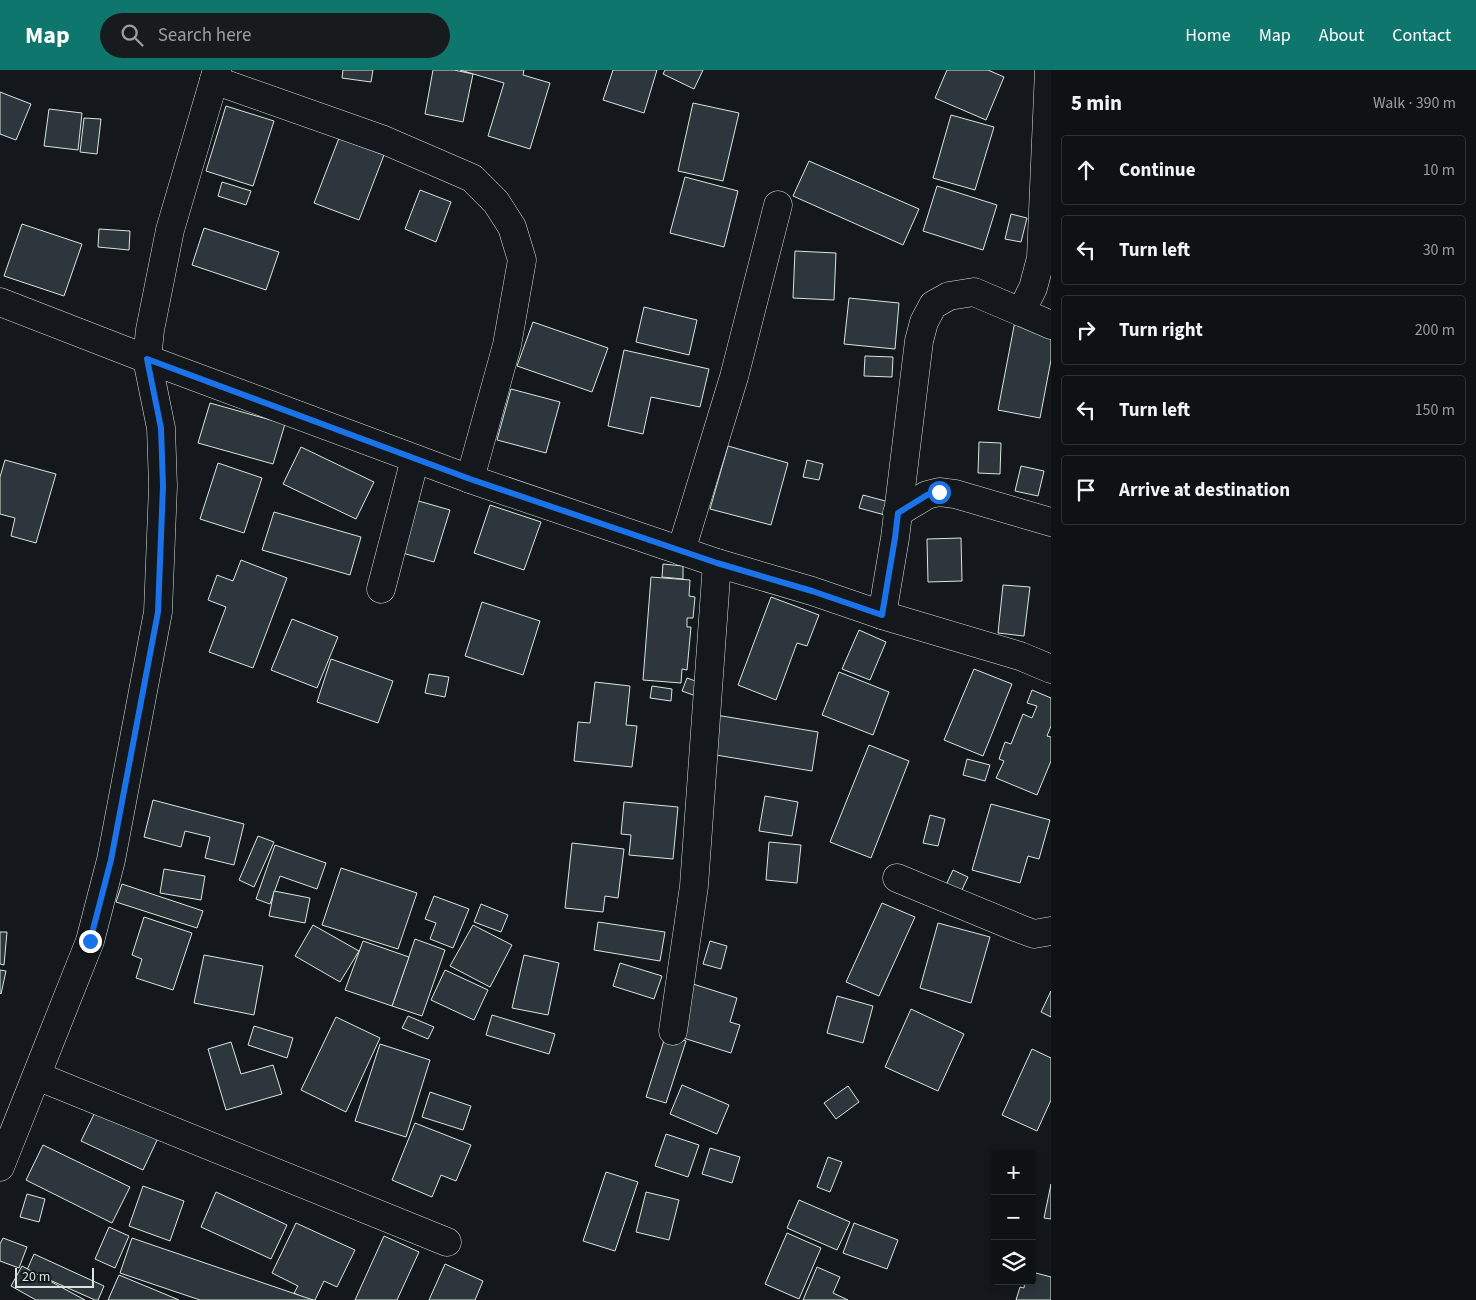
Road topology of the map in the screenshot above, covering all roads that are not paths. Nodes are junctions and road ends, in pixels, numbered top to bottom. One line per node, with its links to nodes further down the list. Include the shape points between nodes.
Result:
1 (1049, 70): 5 (street, via 1041,258 1033,288)
2 (215, 75): 7 (street, via 170,230); 9 (street, via 384,140 472,178 496,202 512,227 522,260 506,344)
3 (778, 205): 12 (street, via 734,377)
4 (0, 302): 7 (street)
5 (1021, 312): 6 (street); 10 (street, via 974,292 949,296 933,305 919,341)
6 (1051, 325)
7 (147, 359): 8 (street); 20 (street, via 161,428 163,486 158,612 111,860 90,941)
8 (415, 459): 9 (street); 14 (street)
9 (470, 479): 12 (street)
10 (898, 513): 11 (street, via 927,495 939,492); 15 (street)
11 (1051, 522)
12 (681, 551): 13 (street)
13 (717, 563): 15 (street); 19 (street, via 694,886)
14 (381, 589)
15 (882, 615): 16 (street, via 1020,656)
16 (1051, 669)
17 (897, 878): 18 (street, via 1034,934)
18 (1051, 931)
19 (673, 1031)
20 (36, 1076): 21 (street); 22 (street)
21 (0, 1168)
22 (447, 1242)

